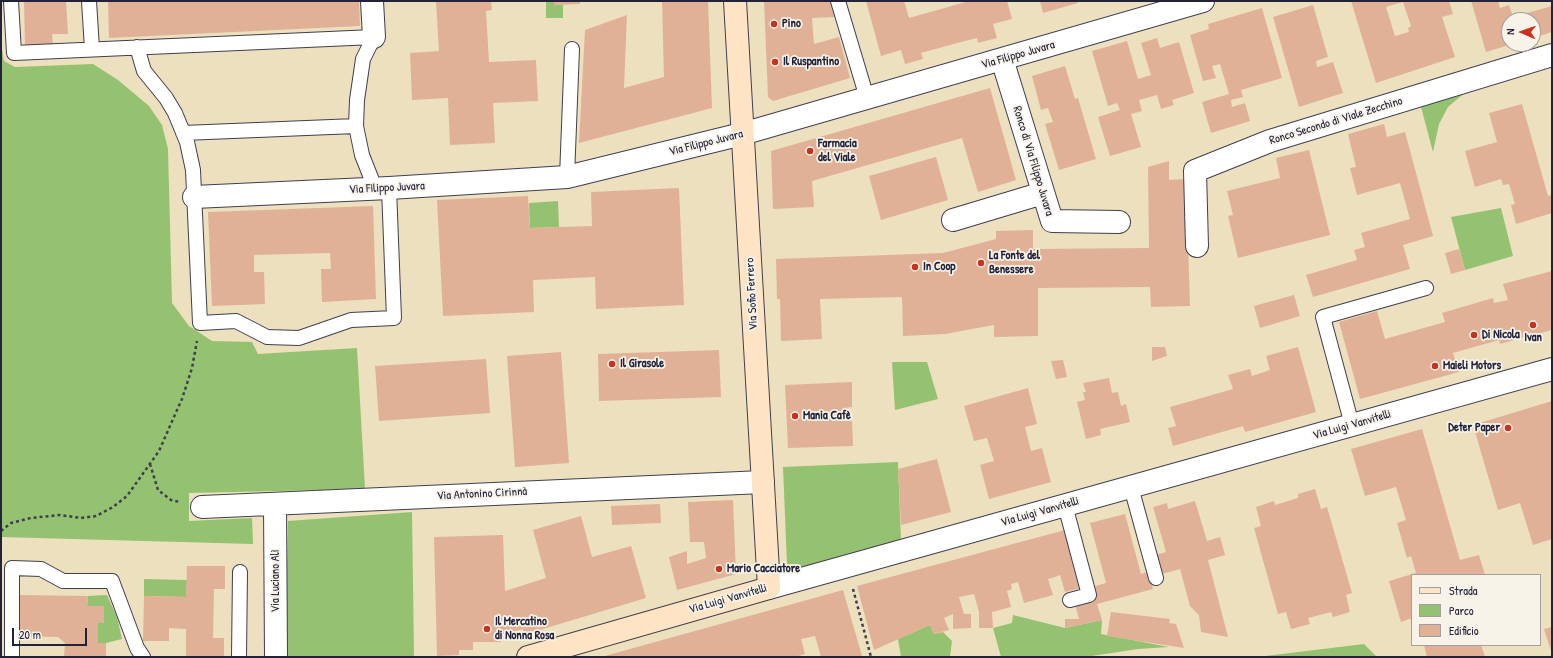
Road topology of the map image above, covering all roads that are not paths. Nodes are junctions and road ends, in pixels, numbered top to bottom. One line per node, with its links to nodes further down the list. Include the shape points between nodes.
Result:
1 (11, 1): 10 (lane, via 14,53)
2 (89, 1): 10 (lane)
3 (372, 1): 7 (street)
4 (736, 1): 16 (street, Via Sofio Ferrero)
5 (838, 1): 13 (lane)
6 (1203, 1): 12 (street, Via Filippo Juvara)
7 (374, 37): 8 (lane); 14 (lane, via 363,59)
8 (137, 47): 10 (lane); 15 (lane, via 144,71 176,113)
9 (572, 48): 17 (lane)
10 (92, 49)
11 (1552, 55): 23 (street, Ronco Secondo di Viale Zecchino, via 1270,141 1195,171)
12 (1002, 59): 13 (street, Via Filippo Juvara); 19 (street, Ronco di Via Filippo Juvara)
13 (867, 98): 16 (street, Via Filippo Juvara)
14 (356, 126): 15 (lane); 18 (lane, via 362,155)
15 (183, 133): 20 (lane, via 193,170)
16 (742, 134): 17 (street, Via Filippo Juvara); 27 (street, Via Sofio Ferrero)
17 (567, 177): 18 (street, Via Filippo Juvara)
18 (382, 188): 20 (street, Via Filippo Juvara); 20 (lane, via 394,318 351,320 299,338 267,337 236,321 200,323)
19 (1043, 193): 21 (street); 22 (street, Ronco di Via Filippo Juvara, via 1052,221)
20 (194, 197)
21 (953, 220)
22 (1119, 222)
23 (1197, 246)
24 (1426, 288): 26 (lane, via 1322,317)
25 (1552, 369): 26 (street, Via Luigi Vanvitelli)
26 (1352, 425): 28 (street, Via Luigi Vanvitelli)
27 (763, 482): 29 (street, Via Antonino Cirinnà); 34 (street, Via Sofio Ferrero)
28 (1131, 486): 30 (street, Via Luigi Vanvitelli); 33 (lane)
29 (275, 504): 31 (street, Via Antonino Cirinnà); 40 (street, Via Luciano Alì)
30 (1065, 505): 34 (street, Via Luigi Vanvitelli); 35 (lane, via 1089,595)
31 (202, 507)
32 (240, 572): 39 (lane)
33 (1156, 578)
34 (769, 588): 36 (street, Via Luigi Vanvitelli)
35 (1070, 600)
36 (540, 655)
37 (12, 657): 38 (lane, via 12,568 41,569 63,581 112,581 137,648)
38 (143, 657)
39 (239, 657)
40 (276, 657)

